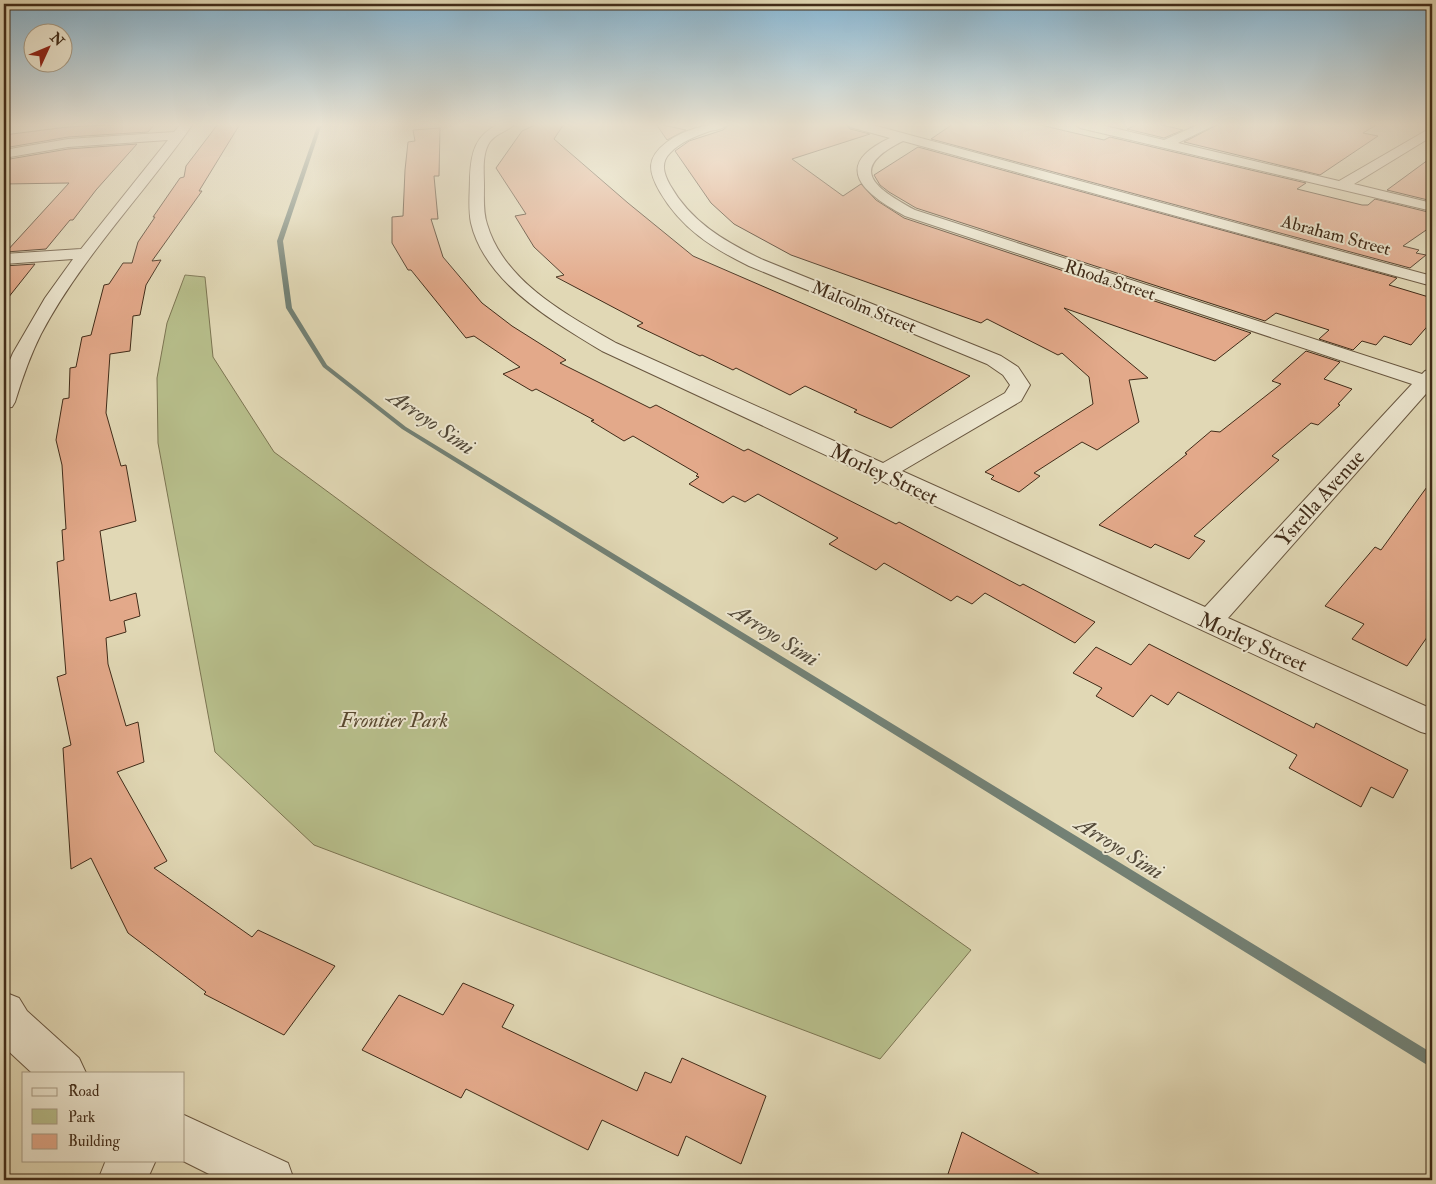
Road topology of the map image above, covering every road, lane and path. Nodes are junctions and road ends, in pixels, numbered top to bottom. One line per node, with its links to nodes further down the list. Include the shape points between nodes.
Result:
1 (144, 179): 10 (street)
2 (477, 179): 15 (street, Morley Street, via 480,226 495,257 520,286 556,316 608,347)
3 (661, 179): 15 (street, Malcolm Street, via 675,206 716,241 763,266 994,360 1011,370 1020,385 1014,396)
4 (866, 179): 13 (street, Rhoda Street, via 878,195 910,213)
5 (1058, 179): 12 (street, Abraham Street)
6 (1313, 179): 8 (street)
7 (1352, 179): 8 (street)
8 (1341, 186): 9 (street)
9 (1432, 208)
10 (87, 253): 11 (street); 14 (street, via 36,326 16,366)
11 (4, 259)
12 (1432, 281)
13 (1429, 378): 16 (street, Ysrella Avenue)
14 (4, 402)
15 (882, 473): 16 (street, Morley Street)
16 (1208, 622): 17 (street, Morley Street)
17 (1432, 723)
18 (4, 1013): 19 (street, via 12,1026)
19 (63, 1072)
20 (185, 1138): 23 (street)
21 (132, 1162): 22 (street)
22 (121, 1180)
23 (271, 1180)

